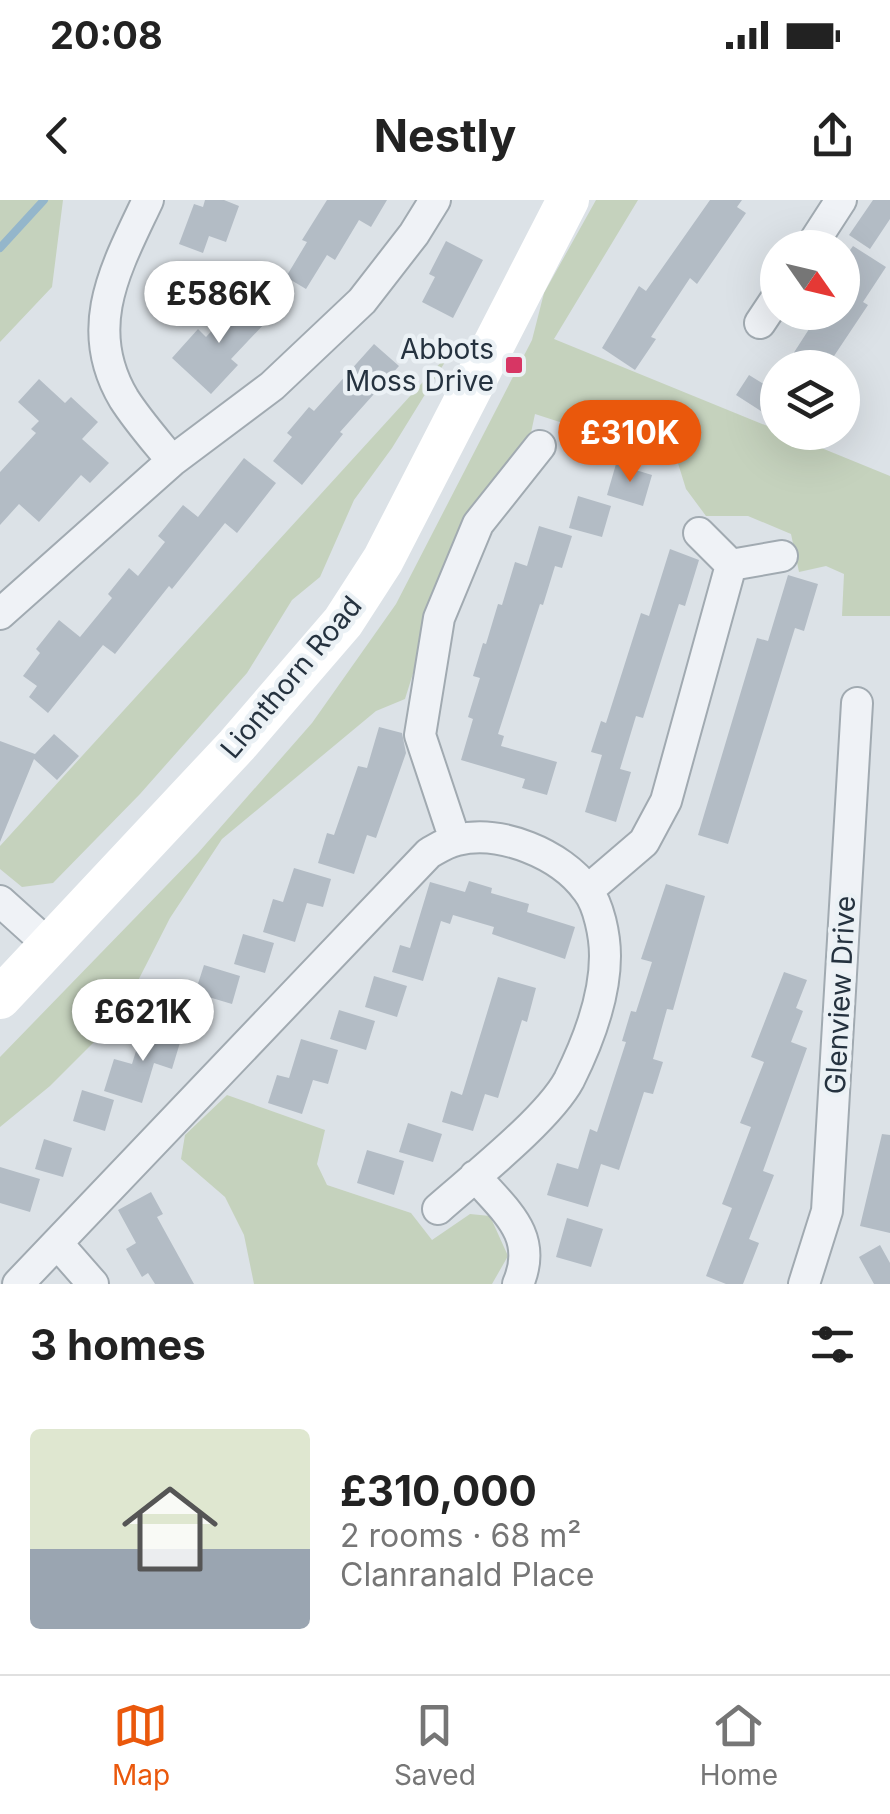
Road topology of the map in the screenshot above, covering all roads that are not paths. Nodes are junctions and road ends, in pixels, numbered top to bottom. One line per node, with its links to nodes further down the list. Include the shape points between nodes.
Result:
1 (148, 200): 7 (street, via 105,302 106,356 124,398)
2 (435, 200): 7 (street, via 362,301 272,386)
3 (568, 200): 16 (street, Lionthorn Road, via 383,560 342,622)
4 (841, 200): 5 (street)
5 (822, 230)
6 (540, 446): 13 (street, via 478,524 439,618 420,735)
7 (172, 461): 11 (street)
8 (699, 533): 10 (street)
9 (782, 556): 10 (street)
10 (731, 565): 14 (street, via 666,801 644,842)
11 (0, 614)
12 (857, 703): 24 (street, Glenview Drive, via 827,1211)
13 (454, 840): 14 (street, via 481,837 533,848); 20 (street, via 429,853)
14 (588, 890): 18 (street, via 605,956 590,1031 567,1084)
15 (0, 901): 16 (street)
16 (50, 946): 17 (street, Lionthorn Road)
17 (0, 998)
18 (475, 1176): 19 (street); 23 (street, via 521,1230 525,1265)
19 (438, 1209)
20 (57, 1244): 21 (street); 22 (street)
21 (18, 1284)
22 (93, 1284)
23 (518, 1284)
24 (804, 1284)

